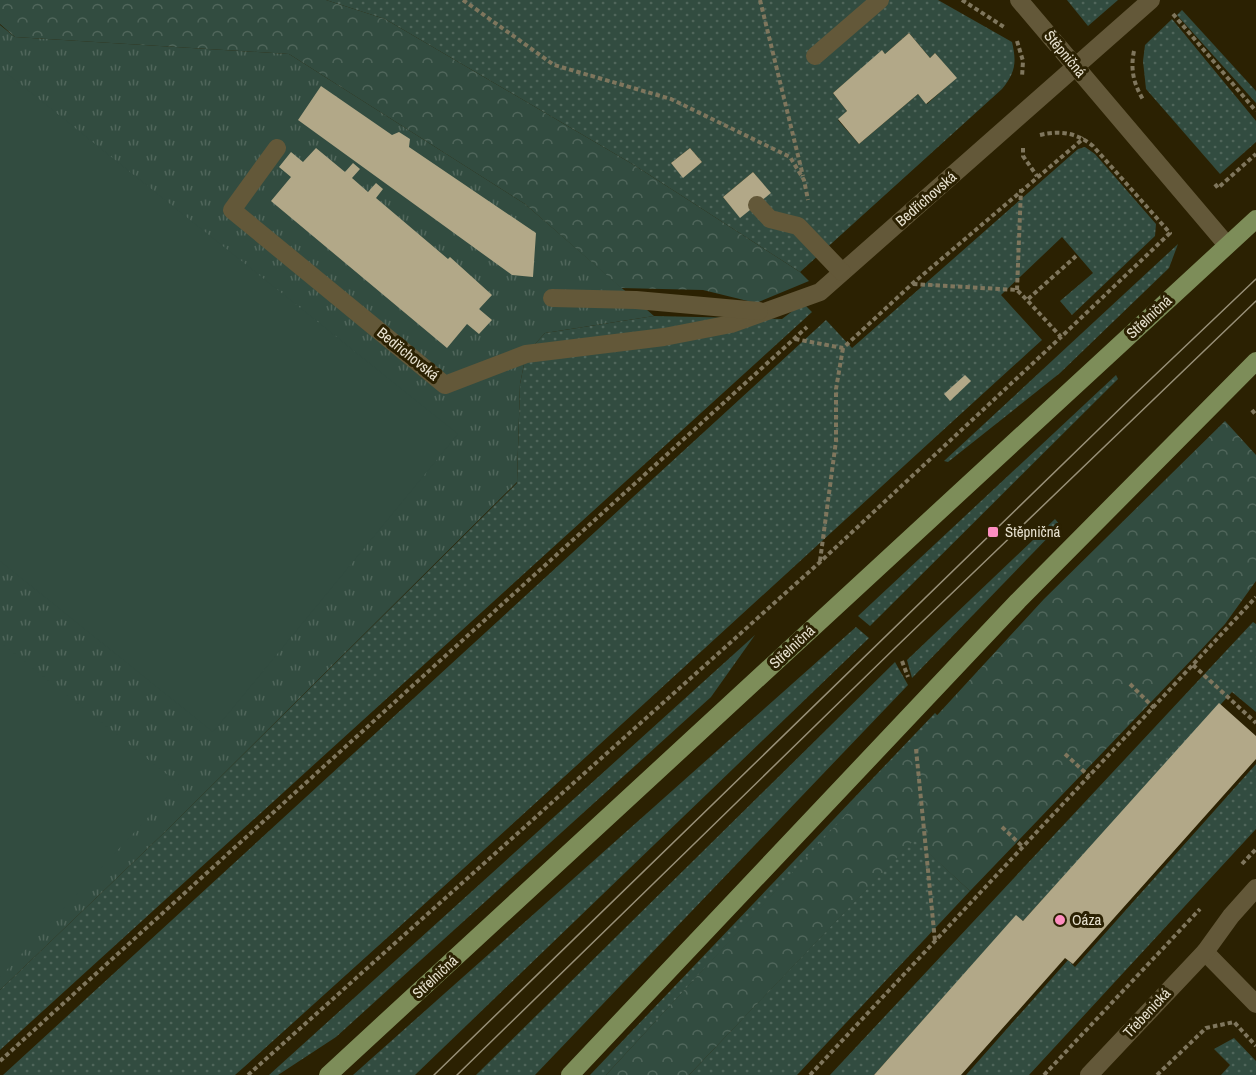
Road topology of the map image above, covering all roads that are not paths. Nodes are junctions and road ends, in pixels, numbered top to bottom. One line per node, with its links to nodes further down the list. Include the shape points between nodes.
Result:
1 (880, 0): 4 (street)
2 (1019, 0): 5 (street, Štěpničná)
3 (1151, 0): 5 (street, Bedřichovská)
4 (815, 56)
5 (1076, 67): 9 (street, Štěpničná); 10 (street, Bedřichovská)
6 (277, 148): 12 (street, Bedřichovská, via 232,210 445,385 526,354 731,324)
7 (757, 205): 10 (street, via 770,219 798,226)
8 (1256, 219): 9 (main road, Střelničná)
9 (1227, 245): 17 (main road, Střelničná)
10 (842, 272): 12 (street, Bedřichovská, via 820,292)
11 (552, 298): 12 (street, Bedřichovská, via 636,300)
12 (764, 311)
13 (1256, 361): 18 (main road, via 1018,601)
14 (1256, 888): 15 (street, Třebenická)
15 (1205, 952): 16 (street); 19 (street, Třebenická)
16 (1256, 1004)
17 (328, 1075)
18 (570, 1075)
19 (1089, 1075)

